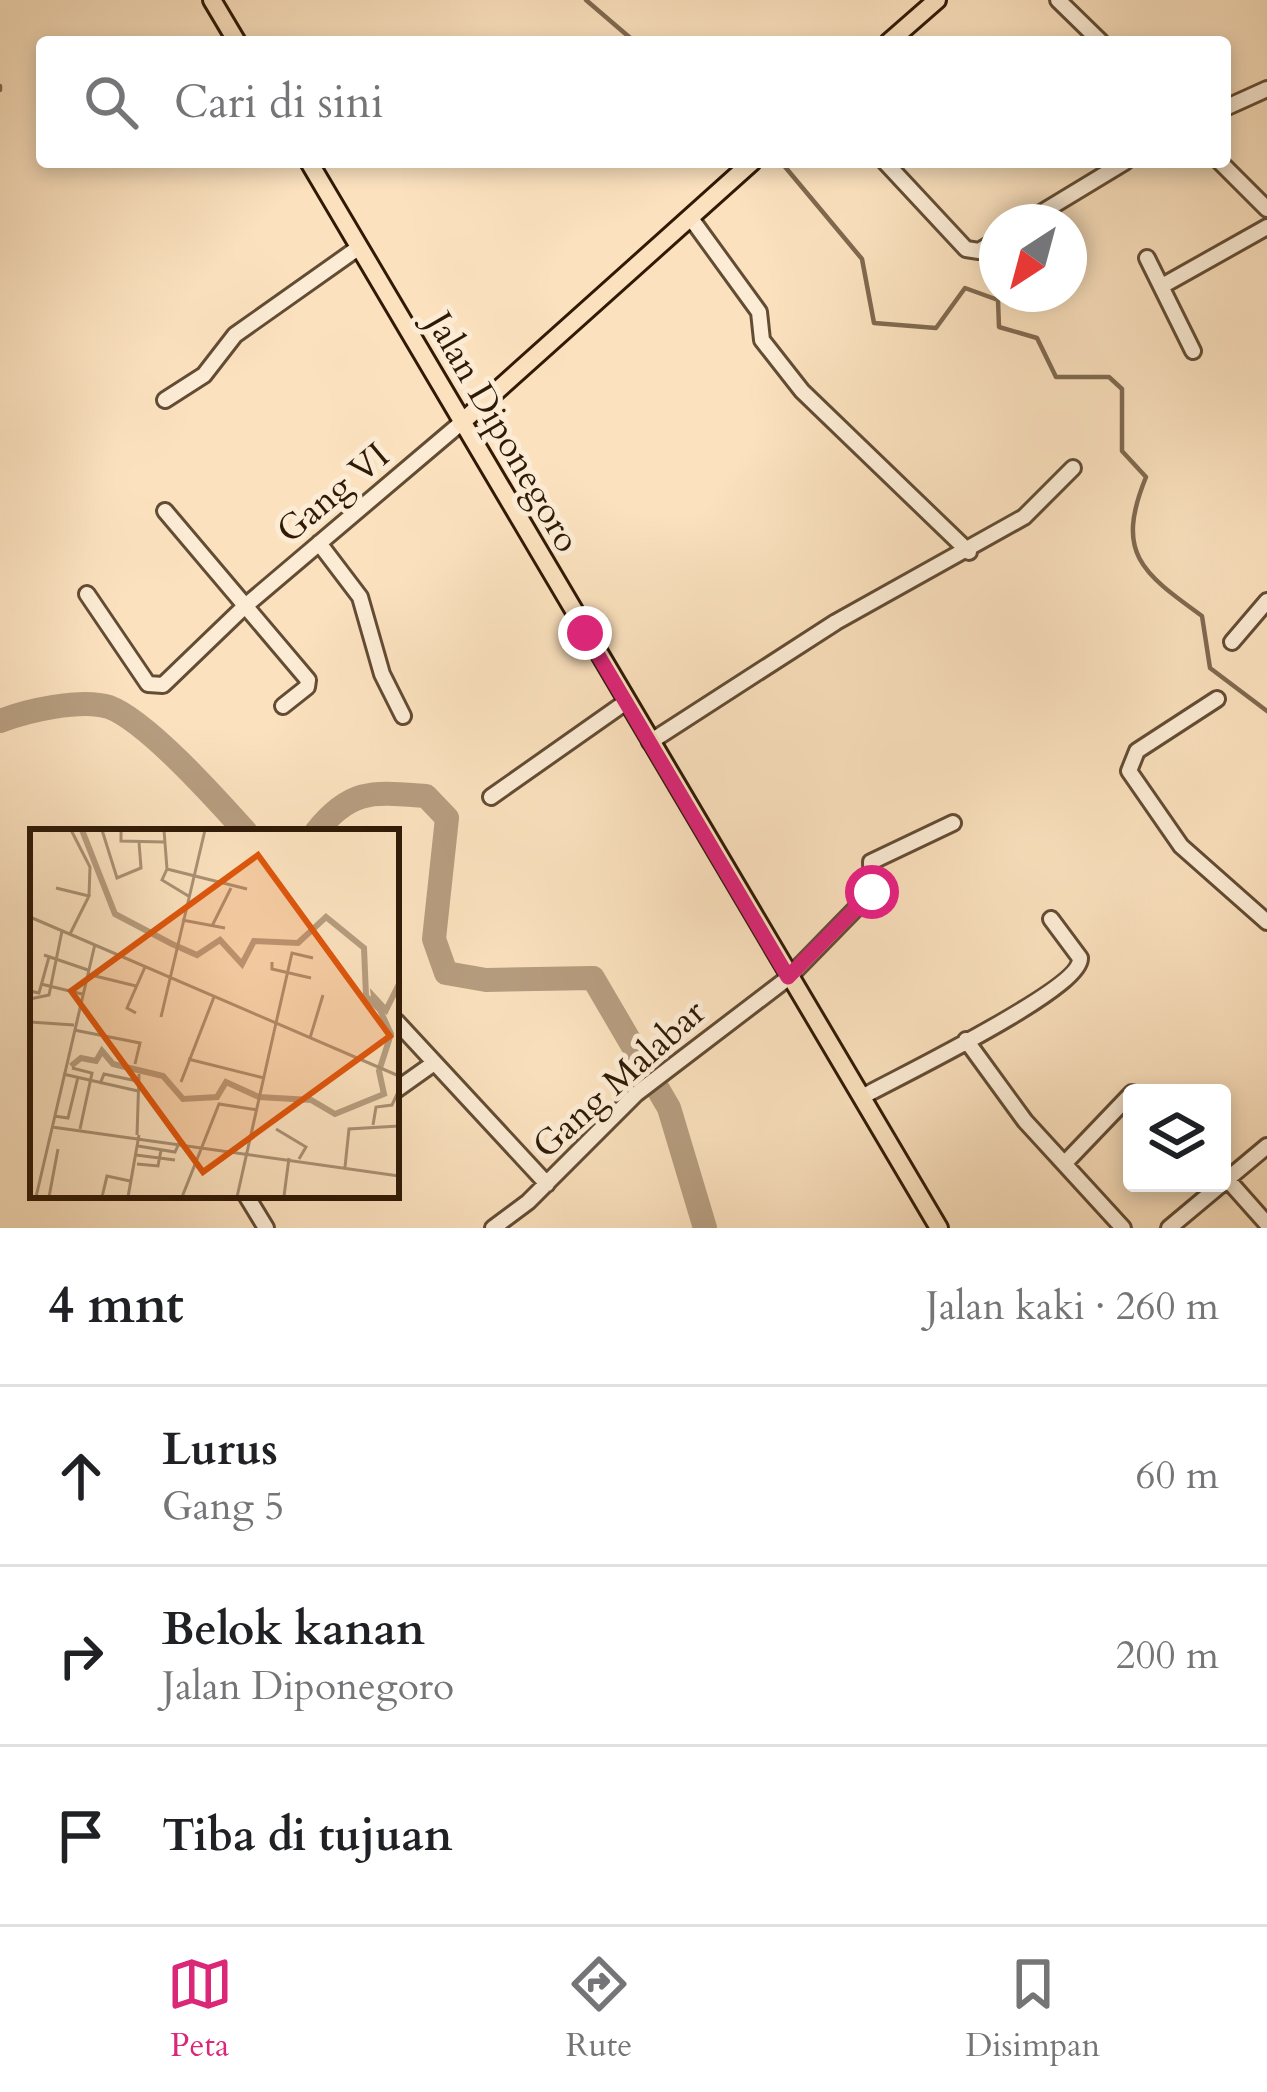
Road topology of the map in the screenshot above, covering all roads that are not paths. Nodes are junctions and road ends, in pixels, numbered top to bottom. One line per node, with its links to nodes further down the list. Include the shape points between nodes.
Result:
1 (212, 0): 4 (main road)
2 (937, 0): 5 (main road)
3 (1058, 0): 6 (street)
4 (233, 36)
5 (896, 36)
6 (1095, 36)
7 (1267, 89): 8 (street)
8 (1231, 105)
9 (312, 168): 18 (main road, Jalan Diponegoro)
10 (745, 168): 16 (main road)
11 (891, 168): 19 (street, via 966,249)
12 (1115, 168): 14 (street)
13 (1226, 168): 15 (street)
14 (1056, 204)
15 (1267, 209)
16 (690, 217): 24 (main road); 28 (street, via 759,312 762,340 802,391)
17 (1267, 227): 21 (street)
18 (358, 248): 23 (street, via 235,335 204,375); 24 (main road, Jalan Diponegoro)
19 (979, 251)
20 (1147, 258): 21 (street)
21 (1162, 286): 22 (street)
22 (1193, 351)
23 (165, 400)
24 (461, 423): 27 (street, Gang VI); 34 (main road, Jalan Diponegoro)
25 (1073, 468): 28 (street, via 1024,518)
26 (165, 512): 30 (street)
27 (320, 544): 30 (street, Gang VI); 36 (street, via 360,597 382,674)
28 (969, 552): 37 (street, via 836,622)
29 (87, 594): 30 (street, Gang VI, via 156,687)
30 (244, 607): 35 (street, via 308,680)
31 (1264, 608): 32 (street)
32 (1232, 642)
33 (1217, 699): 41 (street, via 1138,751 1129,771 1181,847)
34 (626, 702): 37 (main road, Jalan Diponegoro); 38 (street)
35 (283, 706)
36 (404, 716)
37 (650, 742): 42 (main road, Jalan Diponegoro)
38 (491, 797)
39 (953, 823): 42 (street, Gang Malabar, via 872,862 872,892)
40 (1051, 919): 44 (street, via 1082,966)
41 (1267, 922)
42 (788, 977): 47 (main road, Jalan Diponegoro); 52 (street, Gang Malabar, via 636,1094)
43 (399, 1024): 45 (street)
44 (965, 1040): 47 (street); 50 (street)
45 (434, 1064): 46 (street); 52 (street)
46 (399, 1088)
47 (862, 1097): 59 (main road, Jalan Diponegoro)
48 (1123, 1103): 50 (street)
49 (1267, 1146): 51 (street)
50 (1065, 1163): 60 (street)
51 (1231, 1176)
52 (547, 1184): 58 (street, Gang Malabar)
53 (1231, 1184): 56 (street)
54 (1211, 1192): 61 (street)
55 (248, 1198): 57 (street)
56 (1267, 1224)
57 (266, 1228)
58 (494, 1228)
59 (939, 1228)
60 (1123, 1228)
61 (1168, 1228)

